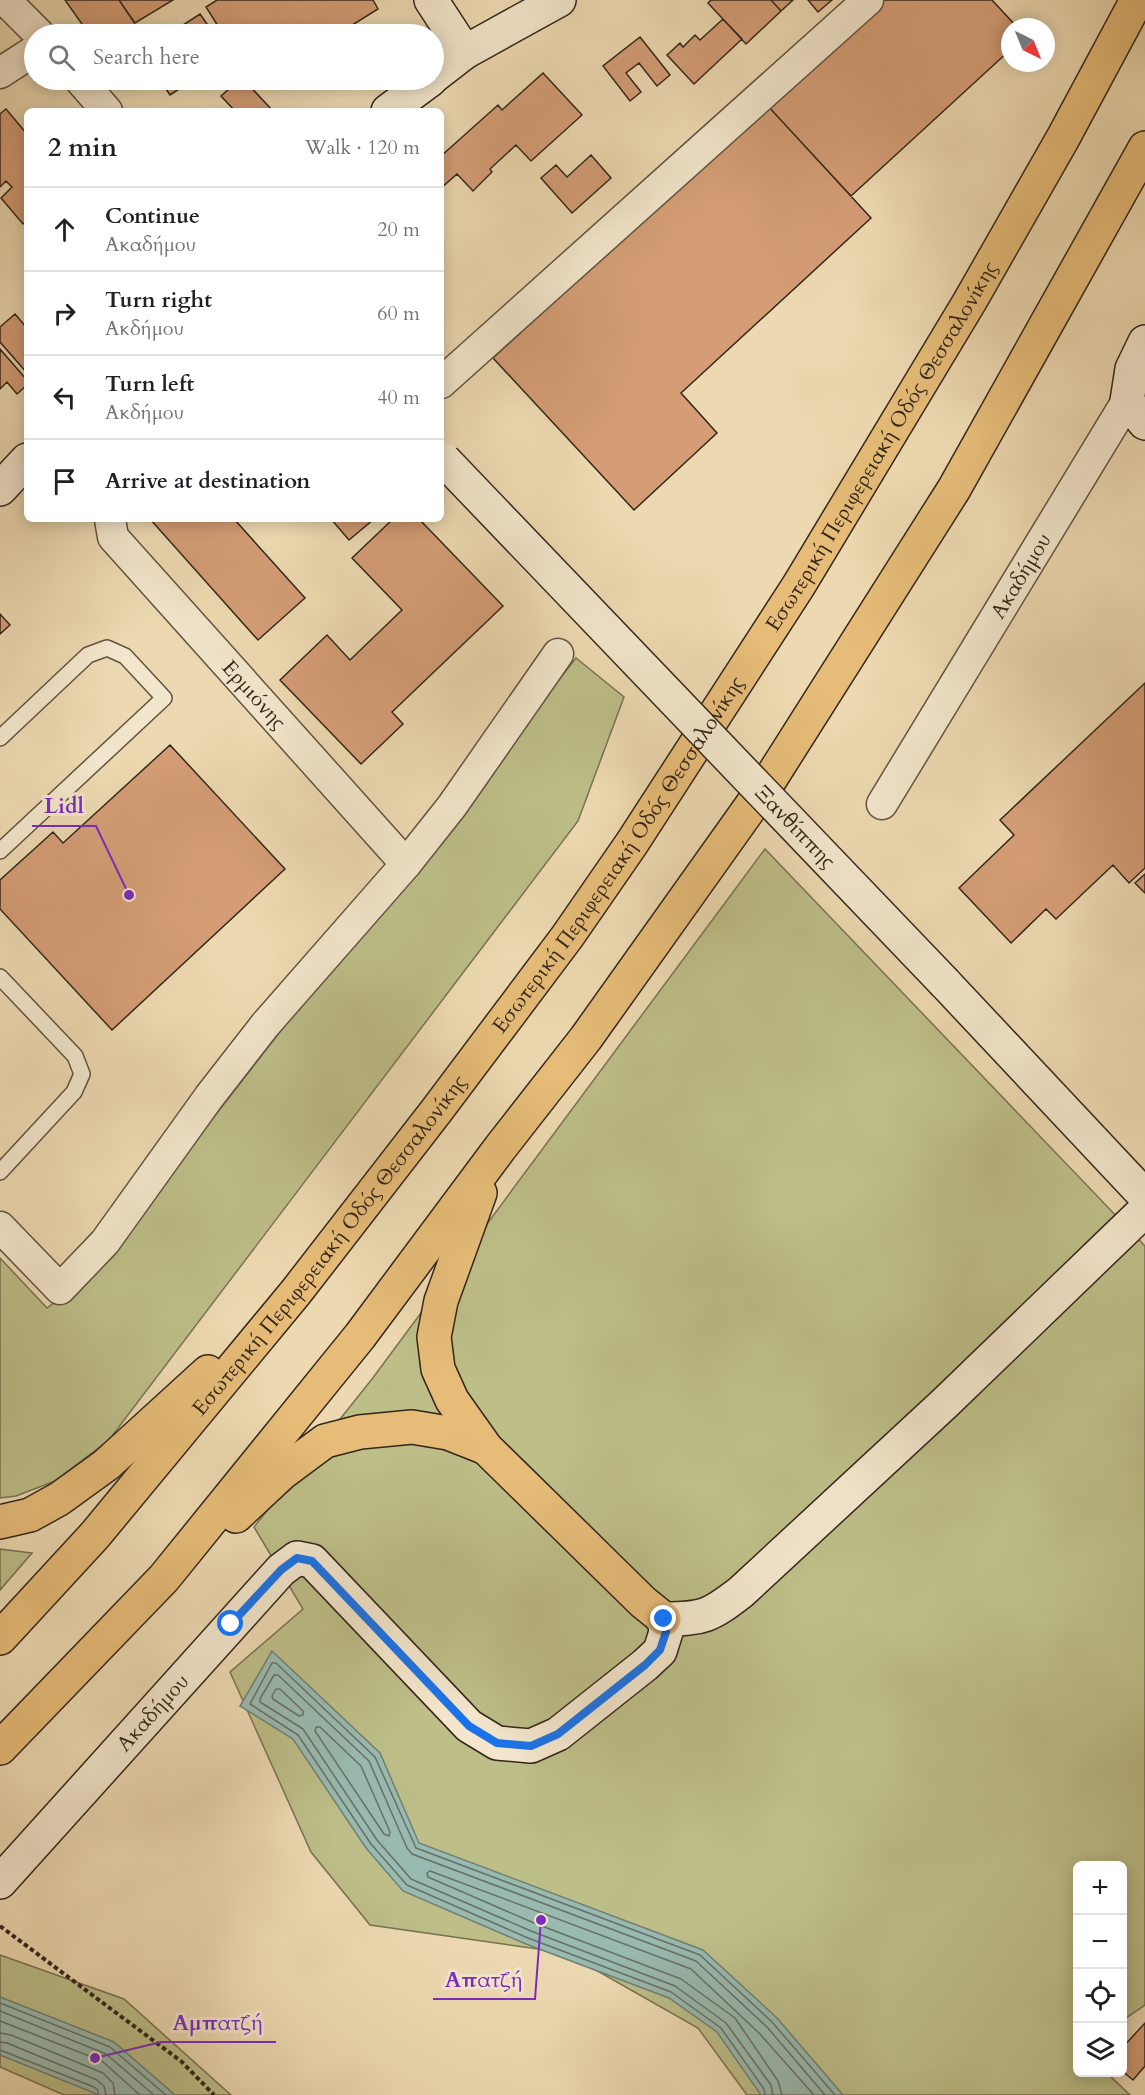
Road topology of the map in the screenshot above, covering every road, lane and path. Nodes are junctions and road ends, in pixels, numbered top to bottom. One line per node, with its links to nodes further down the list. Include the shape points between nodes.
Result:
1 (431, 0): 7 (street)
2 (559, 0): 7 (street)
3 (868, 0): 17 (street)
4 (1137, 0): 34 (highway, Εσωτερική Περιφερειακή Οδός Θεσσαλονίκης, via 970,302 799,585 632,843 560,946)
5 (20, 4): 6 (street)
6 (33, 24)
7 (465, 52): 9 (street)
8 (24, 57): 10 (street)
9 (444, 68)
10 (0, 73)
11 (89, 90): 13 (street)
12 (416, 90): 14 (street)
13 (104, 108)
14 (392, 108)
15 (1145, 148): 29 (highway, via 954,489 769,781 586,1038)
16 (1145, 342): 18 (street, Ακαδήμου, via 1132,369)
17 (444, 380)
18 (1136, 412): 25 (street, Ακαδήμου)
19 (444, 461): 31 (street, Ξανθίππης, bridge)
20 (24, 463): 21 (street)
21 (0, 489)
22 (110, 522): 27 (street, Ερμιόνης, via 113,537)
23 (558, 654): 27 (street)
24 (0, 738): 26 (lane, via 88,654 107,648 125,656 164,698)
25 (882, 804)
26 (0, 851)
27 (406, 864): 33 (street, via 265,1025 208,1097 105,1242 60,1289)
28 (0, 977): 30 (lane, via 75,1056 82,1074 74,1092)
29 (500, 1148): 35 (highway, via 474,1205 441,1301 434,1337 438,1369 452,1400); 37 (highway, via 360,1336)
30 (0, 1172)
31 (1145, 1196)
32 (1145, 1210): 38 (street, via 741,1592 715,1612 692,1619)
33 (0, 1227)
34 (296, 1292): 36 (highway, via 106,1465 30,1515); 39 (highway, Εσωτερική Περιφερειακή Οδός Θεσσαλονίκης, via 95,1535)
35 (486, 1448): 37 (highway, via 448,1433 412,1427 360,1432 325,1441 282,1473); 38 (highway)
36 (0, 1522)
37 (164, 1578): 40 (highway)
38 (664, 1619): 41 (street, Ακαδήμου, via 666,1632 660,1650 558,1734 531,1746 497,1743 469,1726 312,1561 297,1558 281,1570)
39 (0, 1638)
40 (0, 1748)
41 (0, 1882)
42 (0, 1926): 43 (path, via 182,2062)
43 (214, 2095)

